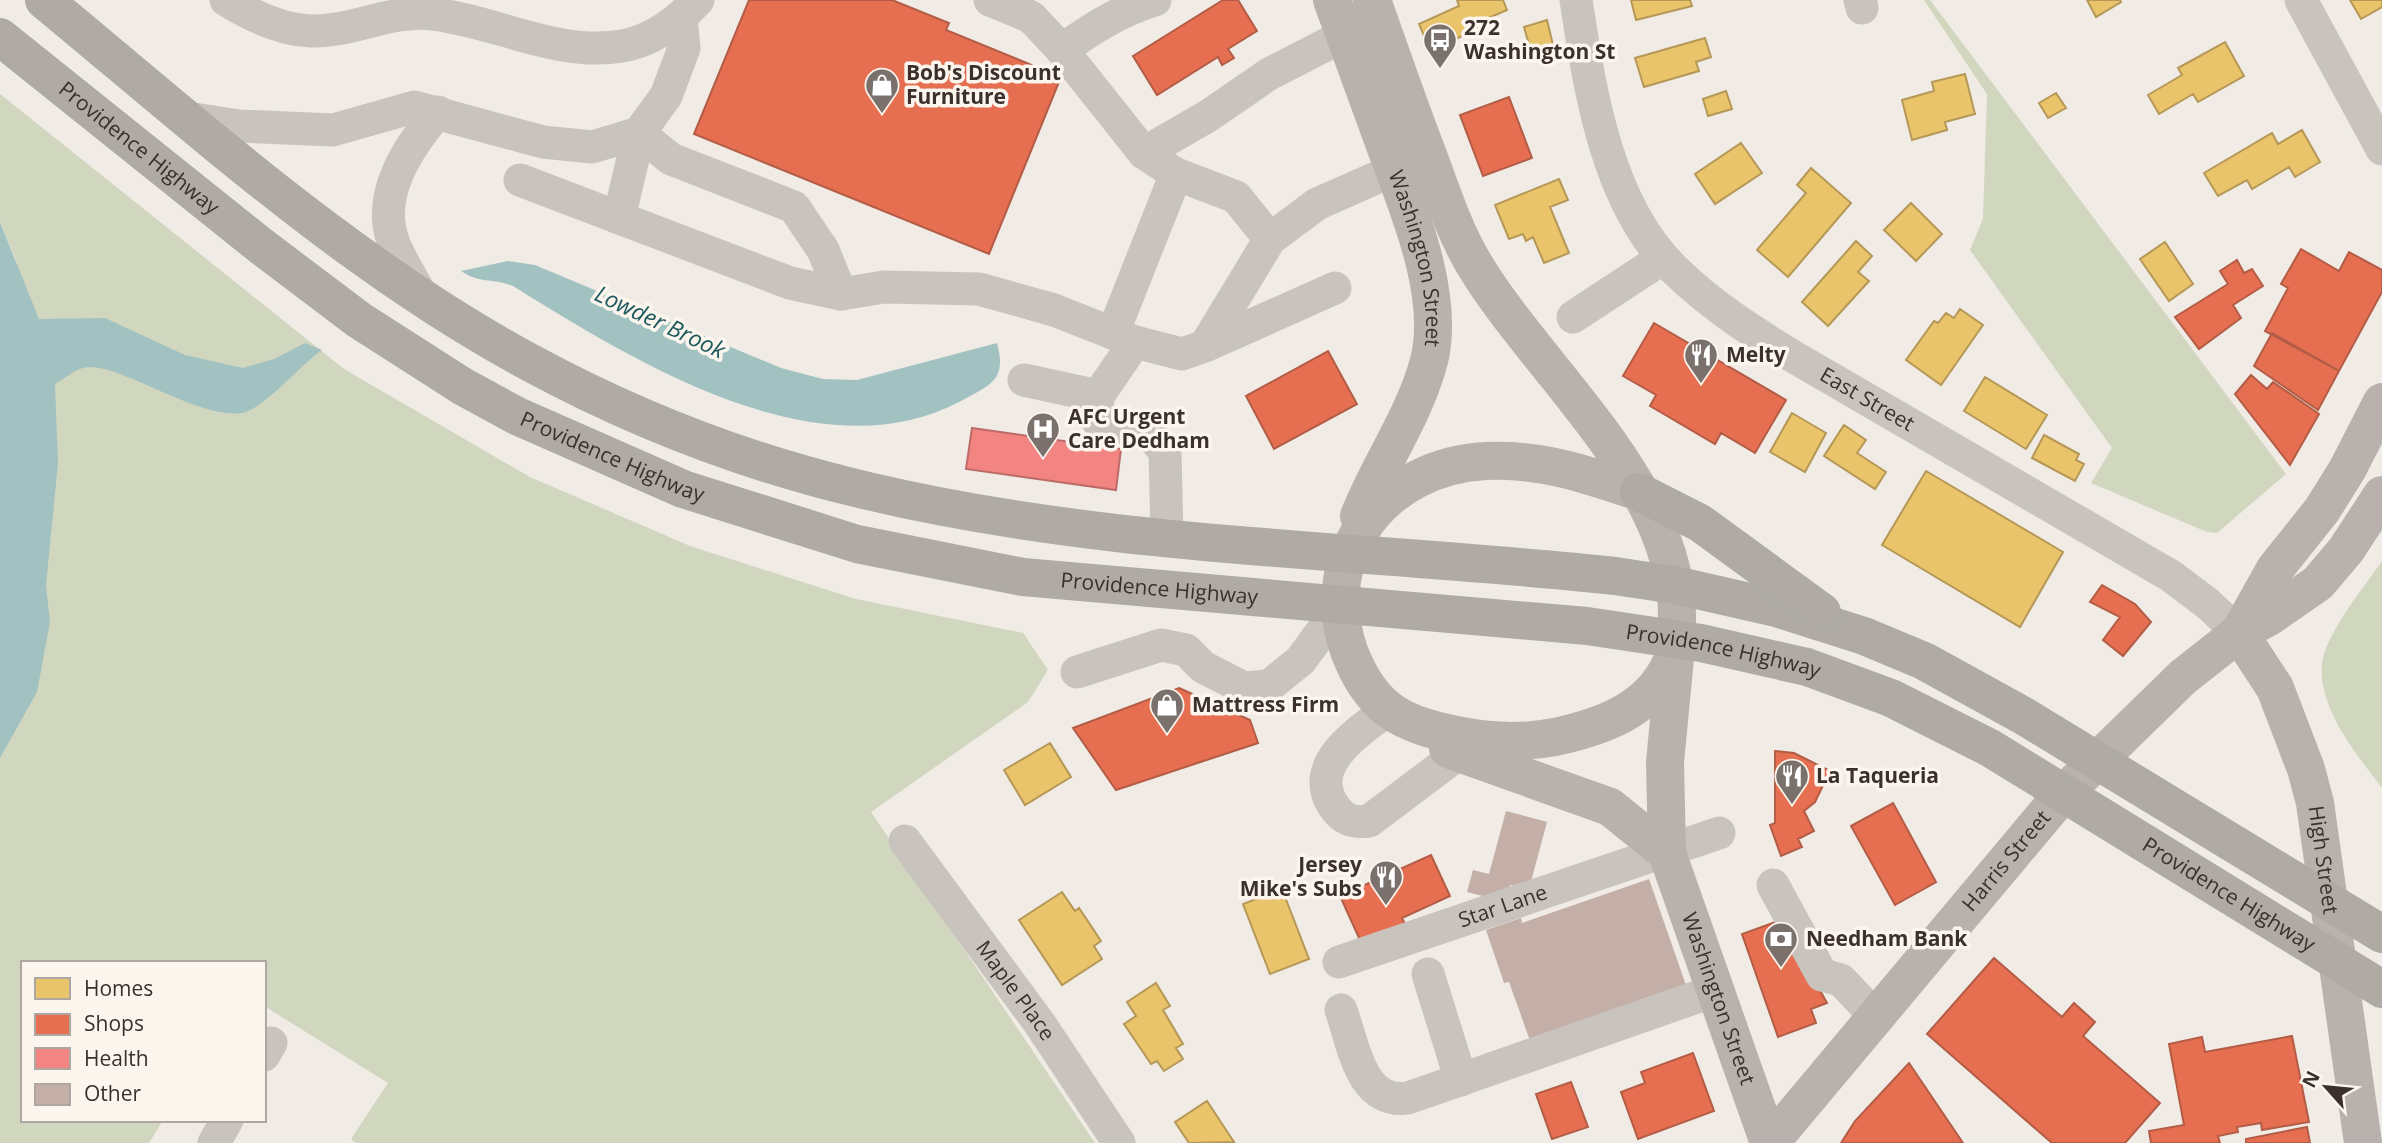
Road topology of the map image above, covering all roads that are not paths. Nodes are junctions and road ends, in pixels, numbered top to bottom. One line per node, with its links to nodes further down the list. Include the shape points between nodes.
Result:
1 (44, 0): 13 (highway)
2 (226, 0): 8 (street, via 267,21 302,30 410,12 597,48 624,46 653,35)
3 (990, 0): 11 (street, via 1031,17)
4 (1155, 0): 11 (street, via 1090,29)
5 (1372, 0): 32 (main road, Washington Street, via 1447,208 1472,261)
6 (1576, 0): 22 (street, East Street, via 1592,88 1617,180 1632,215)
7 (2301, 0): 15 (street)
8 (690, 9): 14 (street, via 684,48 666,96)
9 (1339, 17): 16 (street, via 1269,74); 17 (main road, Washington Street)
10 (0, 37): 37 (highway, Providence Highway, via 359,320 484,398 626,466 739,510 914,558 1023,577)
11 (1062, 50): 16 (street)
12 (438, 112): 13 (street, via 414,107 333,130 239,126); 14 (street, via 543,142 592,147); 25 (street, via 408,151 388,210 392,240)
13 (187, 118): 25 (highway, via 330,233)
14 (639, 133): 20 (street); 24 (street, via 671,159 794,207 823,250)
15 (2382, 149)
16 (1144, 153): 18 (street)
17 (1394, 170): 21 (street, via 1317,204); 35 (main road, Washington Street, via 1423,261 1433,329 1417,398 1366,500)
18 (1176, 174): 21 (street, via 1236,197); 27 (street)
19 (520, 180): 20 (street)
20 (619, 218): 24 (street, via 790,283)
21 (1270, 239): 28 (street)
22 (1663, 258): 26 (street); 39 (street, East Street, via 1748,328 2171,576)
23 (1335, 288): 28 (street)
24 (841, 294): 27 (street, via 884,287 979,289 1054,310)
25 (424, 299): 34 (highway, via 529,362 594,394 694,436 807,475 982,515)
26 (1573, 317)
27 (1124, 337): 28 (street, via 1182,354); 30 (street)
28 (1205, 346)
29 (1024, 380): 30 (street)
30 (1098, 396): 34 (street, via 1097,420 1151,436 1165,451)
31 (2382, 402): 39 (main road, via 2347,470 2275,569)
32 (1639, 492): 35 (main road, via 1530,462 1482,461 1447,467 1399,489 1379,506); 36 (main road, Washington Street, via 1661,534); 38 (highway, via 1700,523)
33 (2381, 497): 39 (main road, via 2318,583)
34 (1167, 539): 35 (highway)
35 (1346, 554): 36 (highway, via 1564,571); 37 (main road)
36 (1675, 585): 38 (highway); 40 (main road, Washington Street)
37 (1340, 605): 40 (highway, Providence Highway); 41 (street, via 1301,660 1269,686 1244,688 1203,667 1186,650 1161,645); 42 (main road, via 1352,658)
38 (1846, 629): 49 (highway, via 1946,672 2022,715)
39 (2239, 633): 56 (main road, Harris Street, via 2183,677 2060,797); 62 (main road, High Street, via 2275,688 2312,792)
40 (1676, 638): 43 (main road, via 1671,663 1661,680 1637,706 1619,717 1541,739); 46 (main road, Washington Street, via 1665,762); 53 (highway, Providence Highway, via 1835,676 1917,710 1990,748)
41 (1077, 672)
42 (1389, 709): 43 (main road); 43 (street, via 1334,756 1325,774 1327,795 1339,814 1353,823 1369,821)
43 (1469, 747): 46 (main road, via 1610,807)
44 (1719, 833): 46 (street, Star Lane)
45 (905, 841): 60 (street, Maple Place, via 1041,1024)
46 (1667, 853): 50 (street, Star Lane); 54 (main road, Washington Street)
47 (1773, 885): 52 (street, via 1822,975)
48 (1805, 898): 52 (street, via 1838,960)
49 (2382, 934)
50 (1339, 961)
51 (1428, 974): 57 (street)
52 (1841, 980): 56 (street)
53 (2382, 989)
54 (1714, 991): 57 (street); 61 (main road, Washington Street)
55 (1341, 1010): 57 (street, via 1368,1085 1379,1095 1393,1100 1408,1098)
56 (1876, 1017): 61 (main road, Harris Street)
57 (1461, 1080)
58 (226, 1122): 59 (street)
59 (214, 1143)
60 (1119, 1143)
61 (1769, 1143)
62 (2363, 1143)

